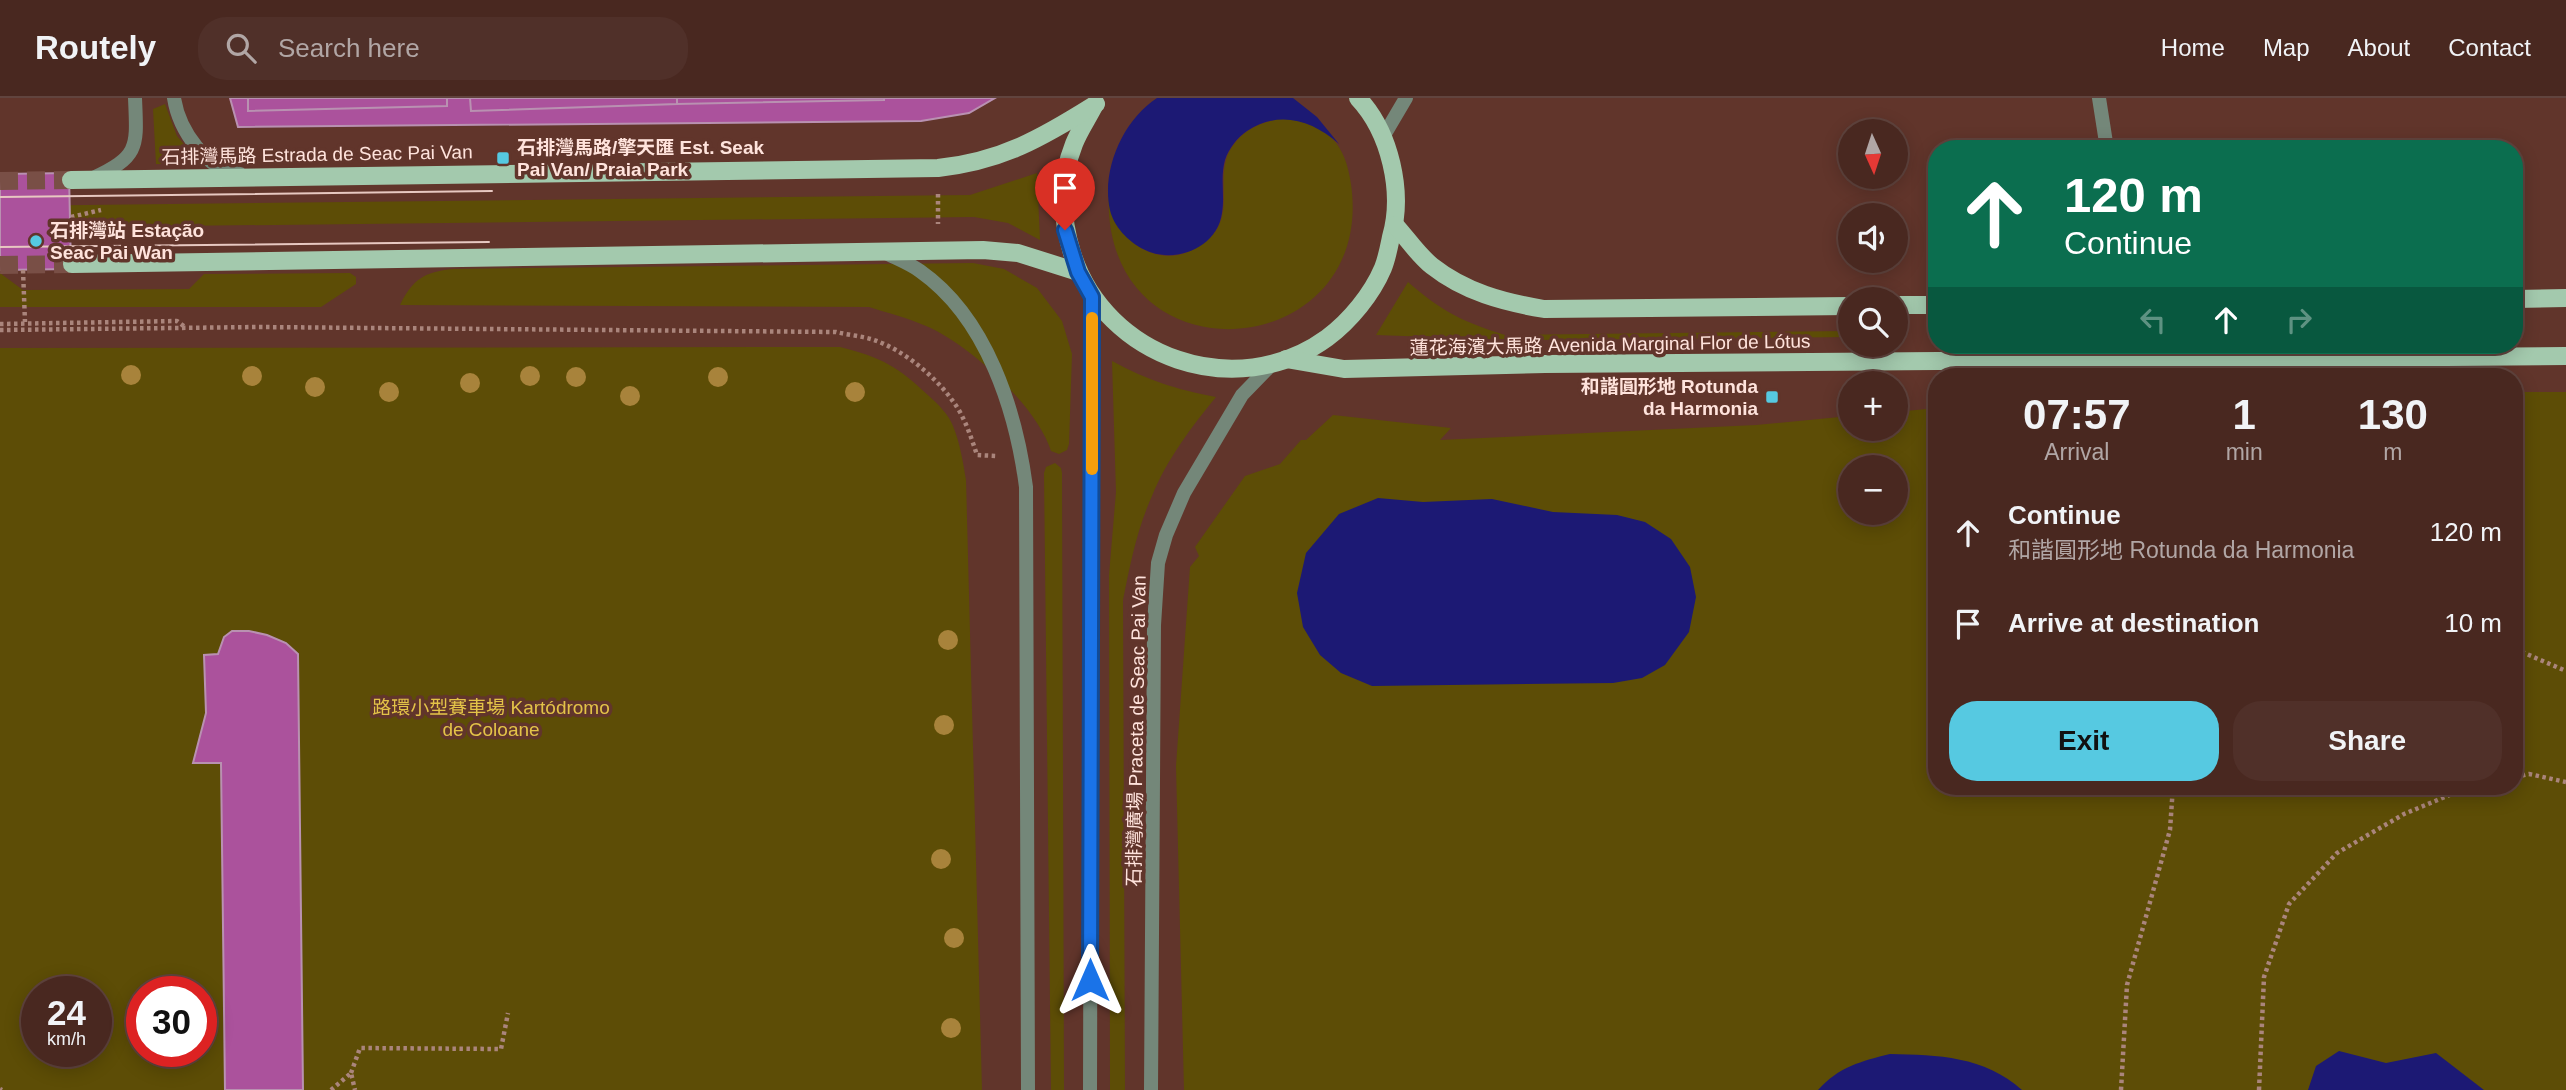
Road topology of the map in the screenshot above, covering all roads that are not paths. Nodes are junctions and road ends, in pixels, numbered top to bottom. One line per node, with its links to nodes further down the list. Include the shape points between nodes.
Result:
1 (135, 98): 10 (street, via 134,151)
2 (174, 98): 9 (street, via 186,131 205,156 230,173)
3 (1357, 98): 7 (main road)
4 (1406, 98): 7 (street)
5 (2099, 98): 8 (street)
6 (1098, 101): 9 (main road, 石排灣馬路 Estrada de Seac Pai Van, via 1047,135 1013,150 972,164 938,169); 15 (main road, via 1074,143 1063,186 1065,230)
7 (1383, 137): 12 (main road, via 1395,180)
8 (2105, 140)
9 (254, 176): 10 (main road, 石排灣馬路 Estrada de Seac Pai Van)
10 (93, 178): 11 (main road, 石排灣馬路 Estrada de Seac Pai Van)
11 (71, 180)
12 (1395, 225): 21 (main road, 蓮花海濱大馬路 Avenida Marginal Flor de Lótus, via 1431,265 1476,293 1544,309); 23 (main road, via 1383,268 1359,307 1326,338)
13 (881, 250): 14 (main road); 15 (main road, via 1018,253); 24 (street, via 920,271 946,294 968,323 986,350 1013,414 1022,457 1026,487)
14 (72, 264)
15 (1078, 272): 16 (main road)
16 (1092, 297): 23 (main road, via 1119,328 1153,350 1191,364 1231,369); 25 (street)
17 (2566, 298): 18 (main road)
18 (2523, 299)
19 (1908, 305): 20 (main road)
20 (1928, 305)
21 (1838, 306)
22 (2566, 356): 23 (main road, 蓮花海濱大馬路 Avenida Marginal Flor de Lótus, via 1344,369)
23 (1279, 362): 26 (street, 石排灣廣場 Praceta de Seac Pai Van, via 1242,395 1205,455 1184,493 1158,564)
24 (1028, 1090)
25 (1090, 1090)
26 (1151, 1090)

